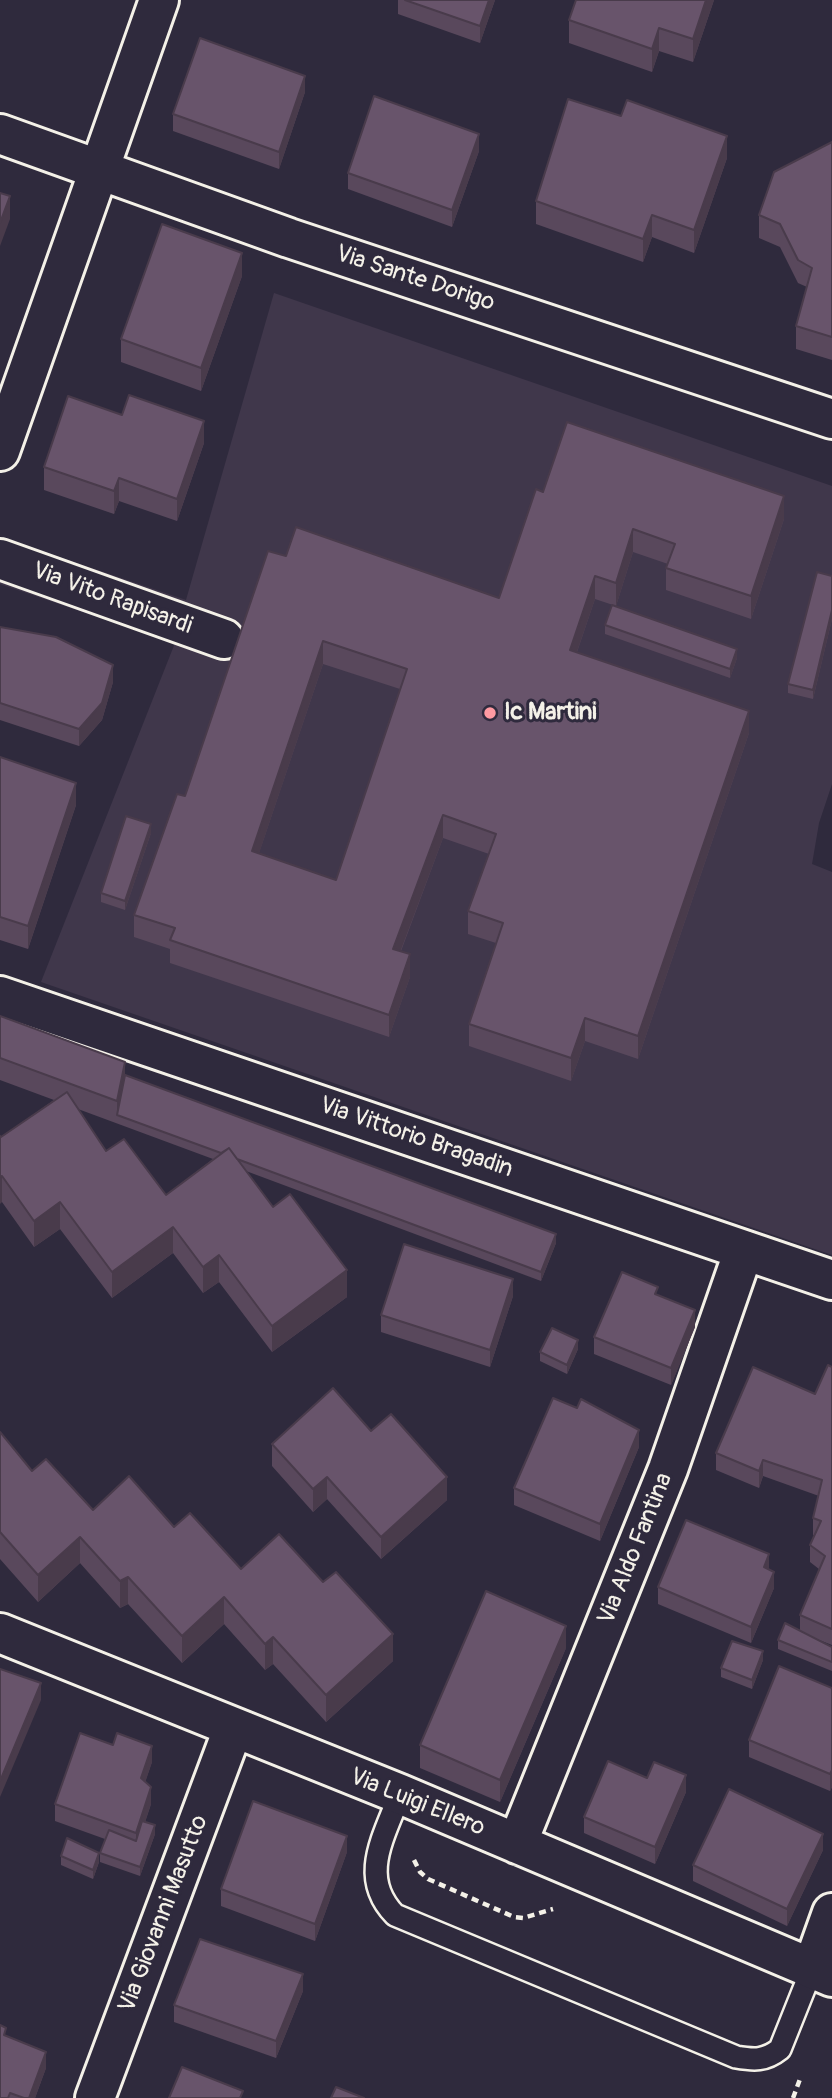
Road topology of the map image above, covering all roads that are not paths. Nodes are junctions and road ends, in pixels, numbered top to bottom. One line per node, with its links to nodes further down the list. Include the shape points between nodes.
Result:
1 (159, 0): 3 (street)
2 (0, 134): 3 (street, Via Sante Dorigo)
3 (100, 171): 4 (street, Via Sante Dorigo); 5 (street)
4 (832, 419)
5 (0, 451)
6 (0, 559): 7 (street, Via Vito Rapisardi)
7 (224, 639)
8 (0, 996): 9 (street, Via Vittorio Bragadin)
9 (744, 1250): 10 (street, Via Vittorio Bragadin); 14 (street, Via Aldo Fantina, via 668,1469)
10 (832, 1280)
11 (0, 1633): 12 (street, Via Luigi Ellero)
12 (233, 1729): 13 (street, Via Luigi Ellero); 17 (street, Via Giovanni Masutto)
13 (400, 1794): 14 (street, Via Luigi Ellero); 16 (lane, via 376,1867 377,1887 395,1915 736,2057 754,2060 780,2049)
14 (517, 1844): 16 (street, Via Luigi Ellero)
15 (832, 1913): 16 (street)
16 (822, 1973)
17 (95, 2098)

